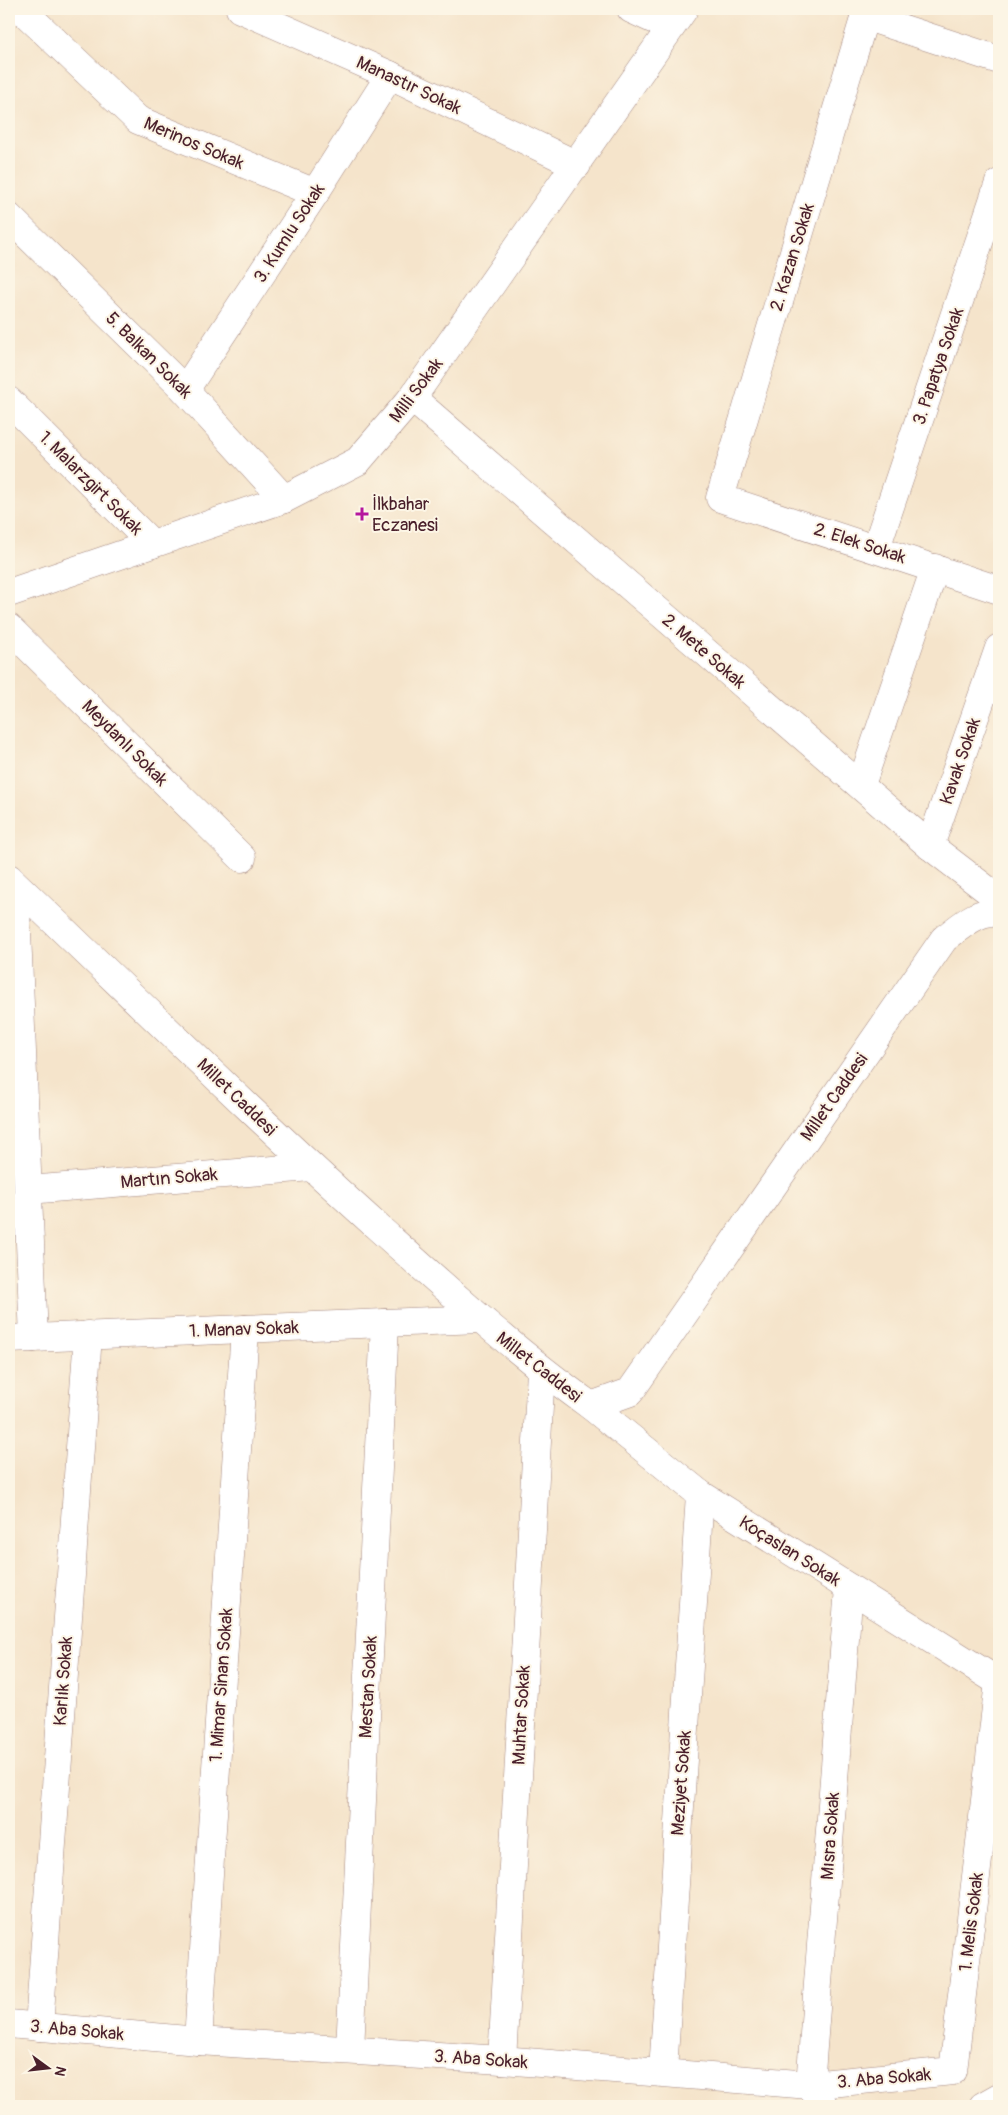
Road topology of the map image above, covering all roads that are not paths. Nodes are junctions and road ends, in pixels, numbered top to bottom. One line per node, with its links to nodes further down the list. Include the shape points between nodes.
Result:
1 (21, 9): 10 (street, Merinos Sokak, via 138,120)
2 (240, 9): 7 (street, Manastır Sokak)
3 (632, 9): 5 (street)
4 (866, 13): 6 (street); 15 (street, 2. Kazan Sokak)
5 (677, 18): 8 (street, Milli Sokak)
6 (999, 60)
7 (390, 75): 8 (street, Manastır Sokak); 10 (street, 3. Kumlu Sokak)
8 (577, 165): 13 (street, Milli Sokak)
9 (999, 183): 18 (street, 3. Papatya Sokak)
10 (315, 193): 12 (street, 3. Kumlu Sokak)
11 (9, 217): 12 (street, 5. Balkan Sokak)
12 (186, 390): 16 (street, 5. Balkan Sokak)
13 (412, 398): 16 (street, Milli Sokak, via 358,461); 24 (street, 2. Mete Sokak)
14 (9, 401): 17 (street, 1. Malarzgirt Sokak)
15 (720, 498): 18 (street, 2. Elek Sokak)
16 (284, 499): 17 (street, Milli Sokak)
17 (152, 544): 21 (street, Milli Sokak)
18 (876, 548): 19 (street, 2. Elek Sokak)
19 (935, 568): 20 (street, 2. Elek Sokak); 24 (street)
20 (999, 590)
21 (9, 593)
22 (9, 628): 26 (street, Meydanlı Sokak)
23 (999, 648): 25 (street, Kavak Sokak)
24 (860, 785): 25 (street, 2. Mete Sokak)
25 (930, 846): 28 (street, 2. Mete Sokak)
26 (242, 858)
27 (12, 882): 30 (street, Millet Caddesi); 31 (street)
28 (999, 899)
29 (999, 913): 38 (street, Millet Caddesi, via 972,918 944,939 630,1392)
30 (311, 1167): 31 (street, Martın Sokak); 32 (street, Millet Caddesi)
31 (28, 1190): 36 (street)
32 (478, 1319): 33 (street, 1. Manav Sokak); 37 (street, Millet Caddesi)
33 (385, 1323): 34 (street, 1. Manav Sokak); 45 (street, Mestan Sokak)
34 (245, 1329): 35 (street, 1. Manav Sokak); 44 (street, 1. Mimar Sinan Sokak)
35 (88, 1335): 36 (street, 1. Manav Sokak); 43 (street, Karlık Sokak)
36 (22, 1338)
37 (541, 1371): 38 (street, Millet Caddesi); 46 (street, Muhtar Sokak)
38 (591, 1406): 39 (street, Koçaslan Sokak)
39 (700, 1494): 40 (street, Koçaslan Sokak); 47 (street, Meziyet Sokak)
40 (849, 1588): 41 (street, Koçaslan Sokak); 49 (street, Mısra Sokak)
41 (999, 1682): 48 (street, 1. Melis Sokak)
42 (9, 2024): 43 (street, 3. Aba Sokak)
43 (39, 2027): 44 (street, 3. Aba Sokak)
44 (198, 2041): 45 (street, 3. Aba Sokak)
45 (350, 2050): 46 (street, 3. Aba Sokak)
46 (502, 2060): 47 (street, 3. Aba Sokak)
47 (663, 2072): 49 (street, 3. Aba Sokak)
48 (953, 2072): 49 (street, 3. Aba Sokak)
49 (817, 2096)
50 (999, 2097): 51 (street)
51 (983, 2106)

